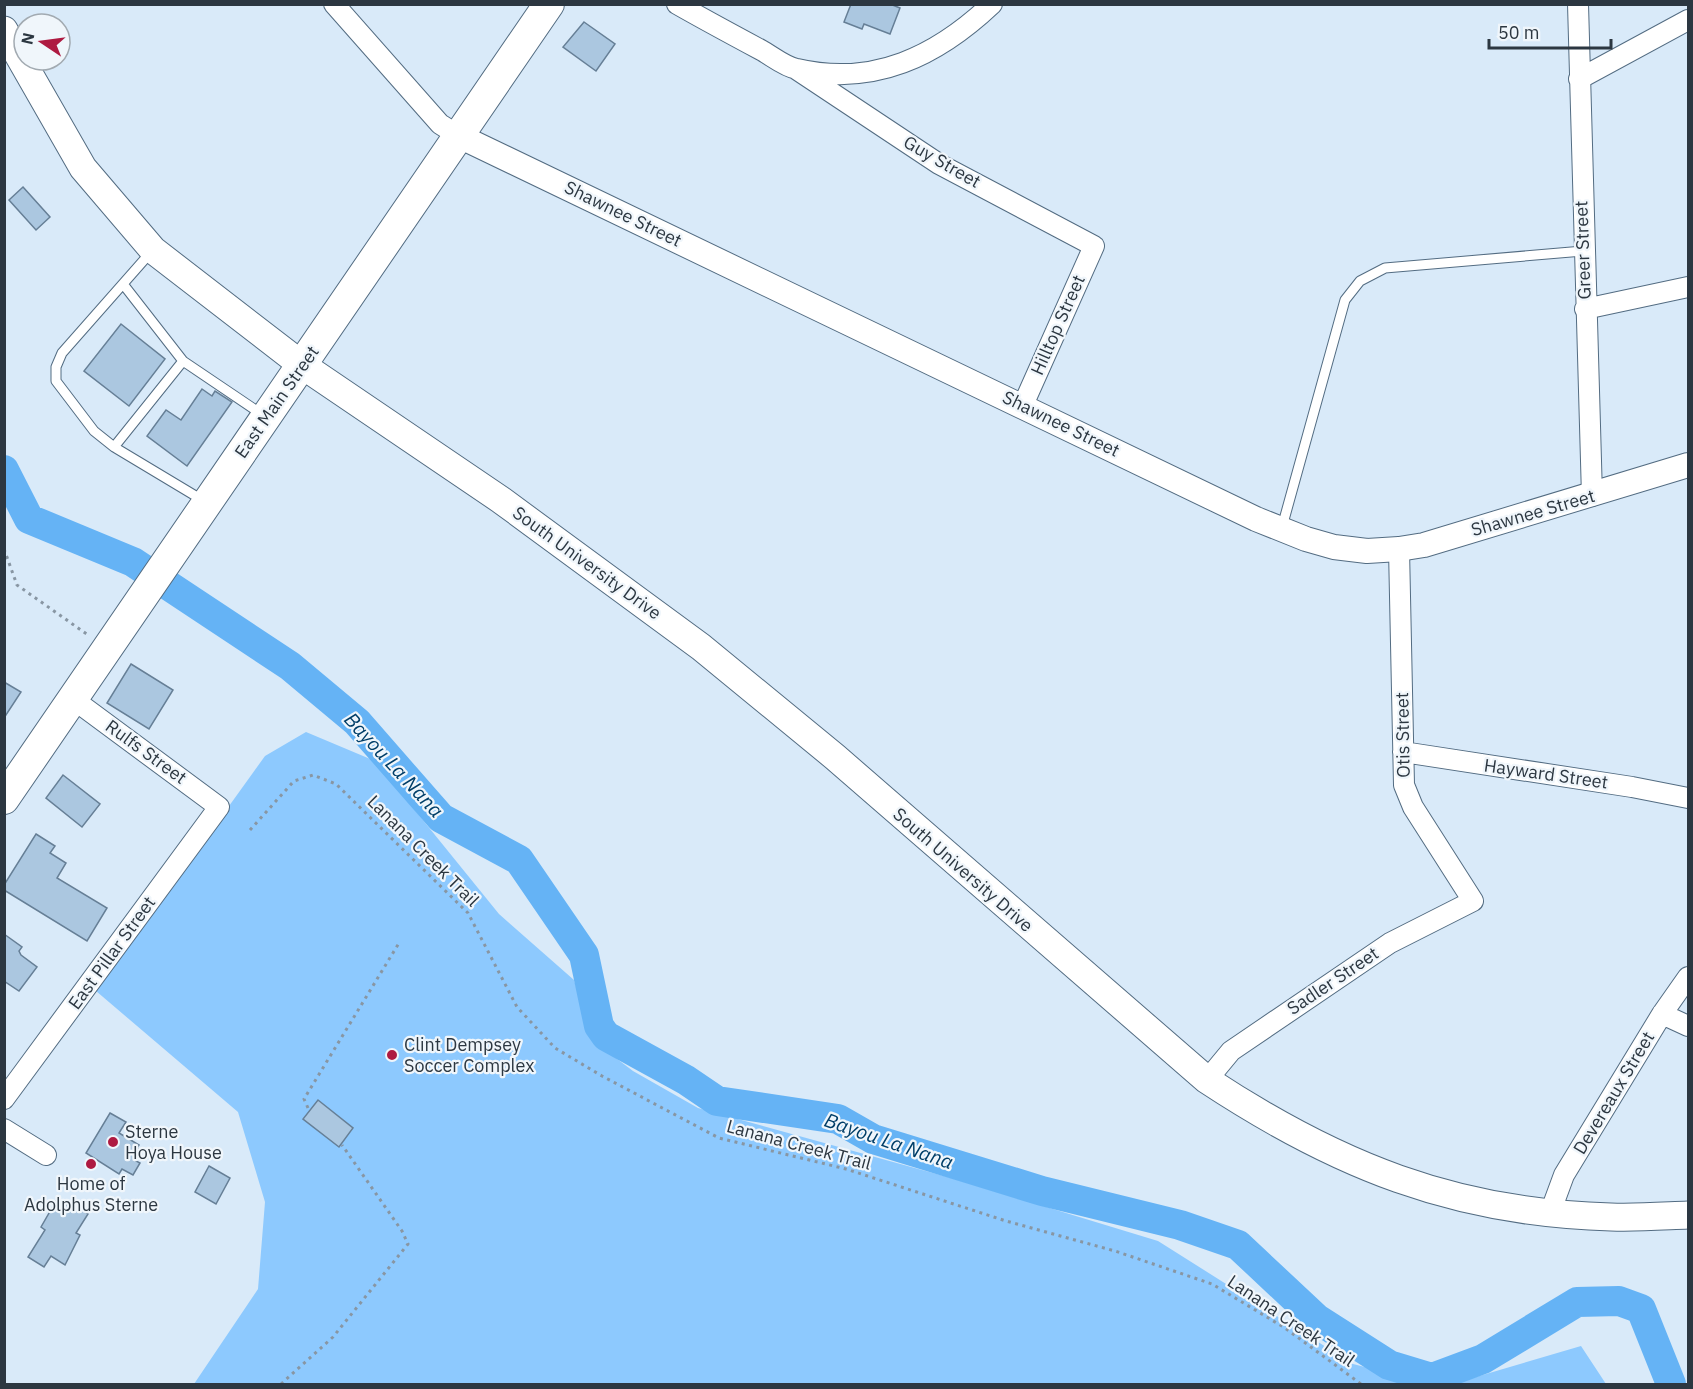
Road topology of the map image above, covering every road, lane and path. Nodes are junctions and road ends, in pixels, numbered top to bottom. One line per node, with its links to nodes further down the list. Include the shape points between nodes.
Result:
1 (334, 4): 10 (street, via 440,124)
2 (549, 4): 10 (main road, East Main Street)
3 (677, 4): 8 (street, Guy Street)
4 (992, 4): 8 (street, via 963,32 894,67 848,74)
5 (1578, 4): 9 (street, Greer Street)
6 (1689, 20): 9 (street)
7 (4, 30): 12 (main road, South University Drive, via 83,168)
8 (796, 69): 11 (street, Guy Street, via 939,164)
9 (1579, 79): 13 (street, Greer Street)
10 (459, 136): 18 (main road, East Main Street); 19 (street, Shawnee Street)
11 (1094, 246): 19 (street, Hilltop Street)
12 (153, 250): 14 (lane); 18 (main road, South University Drive)
13 (1583, 251): 16 (street, Greer Street); 25 (lane, via 1385,268 1360,281 1345,300)
14 (123, 284): 17 (lane); 21 (lane, via 62,353 56,367 56,381 94,431)
15 (1689, 287): 16 (street)
16 (1585, 309): 23 (street, Greer Street)
17 (183, 361): 20 (lane); 21 (lane)
18 (302, 365): 20 (main road, East Main Street); 40 (main road, South University Drive, via 501,500 701,647 835,757)
19 (1023, 405): 25 (street, Shawnee Street)
20 (266, 417): 24 (main road, East Main Street)
21 (114, 447): 24 (lane)
22 (1689, 465): 23 (street, Shawnee Street)
23 (1592, 496): 27 (street, Shawnee Street)
24 (203, 509): 28 (main road, East Main Street)
25 (1282, 529): 27 (street, Shawnee Street, via 1334,547)
26 (4, 549): 28 (path, via 17,585)
27 (1400, 549): 30 (street, Otis Street)
28 (110, 643): 29 (main road, East Main Street)
29 (73, 699): 31 (main road, East Main Street); 33 (street, Rulfs Street)
30 (1403, 753): 32 (street, Hayward Street); 35 (street, Otis Street, via 1404,785 1413,807)
31 (7, 789)
32 (1689, 798)
33 (219, 807): 41 (street, East Pillar Street)
34 (250, 830): 49 (path, Lanana Creek Trail, via 294,781 313,775 336,784 468,913 517,1007 555,1048 602,1076 718,1138 846,1169 1212,1284 1286,1328)
35 (1473, 901): 40 (street, Sadler Street, via 1390,943 1231,1051)
36 (399, 943): 42 (path, via 304,1099)
37 (1689, 977): 38 (street, Devereaux Street)
38 (1662, 1014): 39 (street); 46 (street, Devereaux Street, via 1564,1176)
39 (1689, 1026)
40 (1207, 1080): 46 (main road, South University Drive, via 1317,1146 1387,1176 1480,1202)
41 (4, 1099)
42 (308, 1108)
43 (4, 1129): 45 (street)
44 (342, 1145): 48 (path, via 408,1244 333,1337)
45 (46, 1155)
46 (1550, 1213): 47 (main road, South University Drive, via 1612,1218)
47 (1689, 1215)
48 (281, 1384)
49 (1361, 1384)

